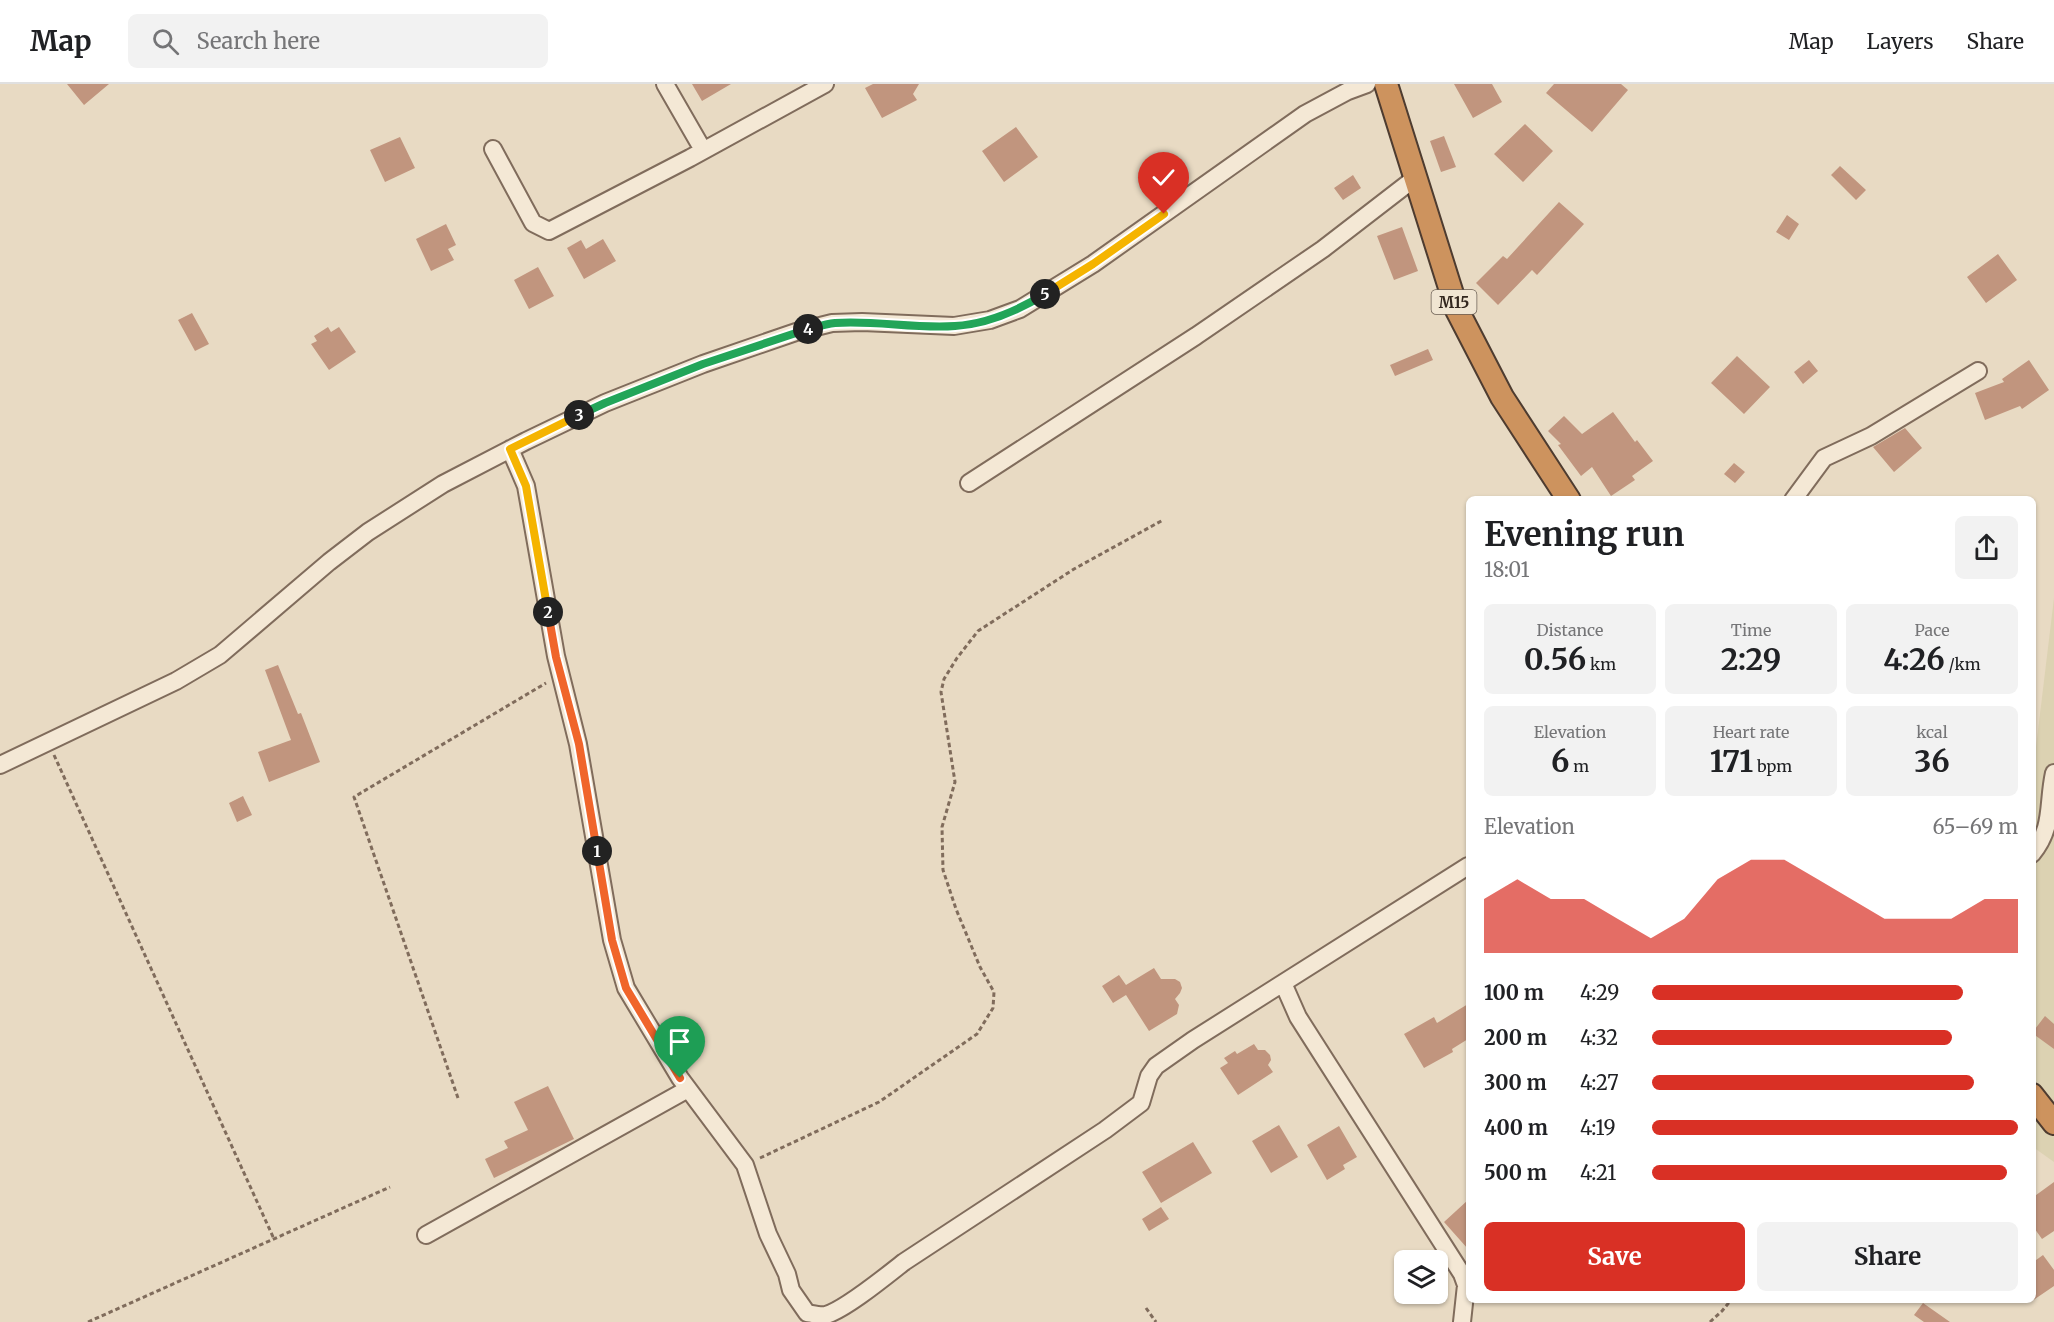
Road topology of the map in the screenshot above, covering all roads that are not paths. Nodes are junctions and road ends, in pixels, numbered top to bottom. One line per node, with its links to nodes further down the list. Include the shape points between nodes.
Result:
1 (665, 84): 6 (street)
2 (825, 84): 6 (street)
3 (1367, 84): 9 (street, via 1305,114 1093,264 1020,309 990,320 954,326 842,323 795,332 605,403)
4 (1386, 84): 7 (highway, M15)
5 (493, 149): 6 (street, via 533,223 549,231)
6 (703, 150)
7 (1415, 178): 10 (street, via 1323,249 1206,330); 11 (highway, M15, via 1457,310 1502,397)
8 (1978, 371): 12 (street, via 1870,436 1824,458)
9 (510, 449): 13 (street, via 443,484 368,532 220,655 177,681); 18 (street, via 526,486 620,969 626,988)
10 (969, 483)
11 (1566, 496)
12 (1796, 496)
13 (0, 765)
14 (2054, 773): 15 (street, via 2049,826)
15 (2036, 848)
16 (1466, 867): 17 (street)
17 (1283, 983): 22 (street, via 1156,1066 1141,1103 1105,1130 840,1308); 23 (street, via 1298,1017 1462,1274 1466,1285)
18 (688, 1089): 21 (street); 22 (street, via 745,1165 768,1234)
19 (2036, 1100): 20 (highway)
20 (2054, 1123)
21 (426, 1235)
22 (805, 1317)
23 (1462, 1322)

